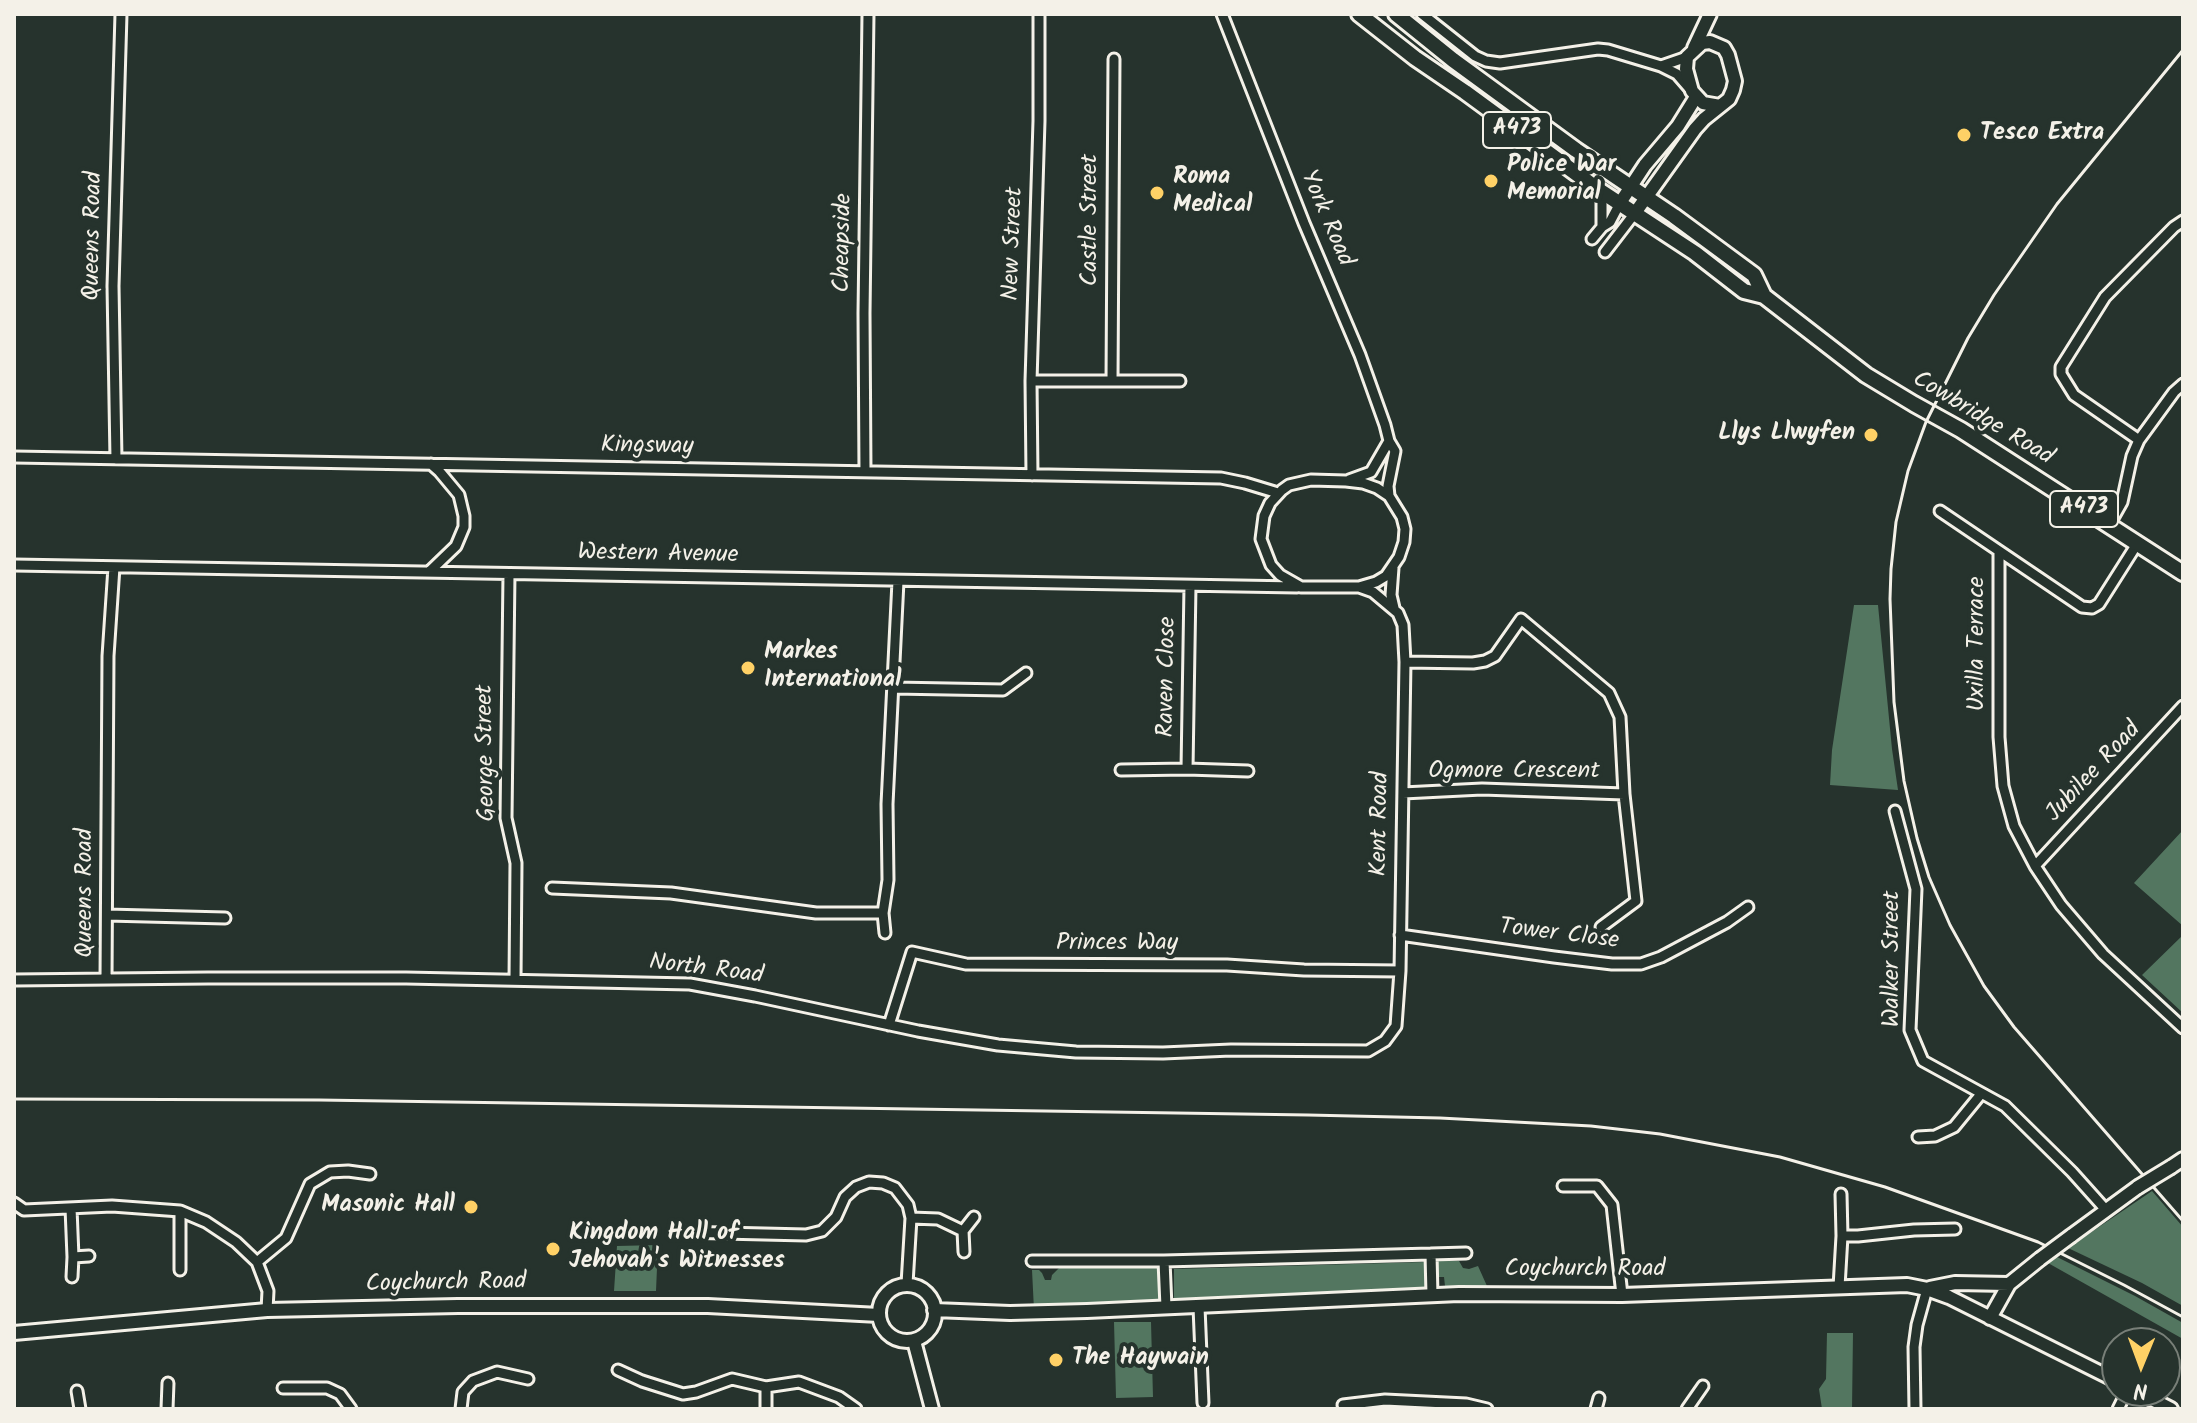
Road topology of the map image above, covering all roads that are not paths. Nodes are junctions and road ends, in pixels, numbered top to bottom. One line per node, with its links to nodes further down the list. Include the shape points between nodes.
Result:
1 (121, 14): 34 (street, Queens Road, via 113,286)
2 (868, 14): 37 (street, Cheapside)
3 (1039, 14): 26 (street, New Street)
4 (1235, 14): 9 (street)
5 (1359, 14): 17 (main road, Cowbridge Road / A473)
6 (1396, 14): 16 (main road, Cowbridge Road / A473)
7 (1422, 14): 13 (street, via 1486,61 1598,49)
8 (1712, 14): 10 (main road); 11 (main road)
9 (1224, 19): 31 (street, York Road, via 1360,355)
10 (1720, 45): 11 (main road, via 1702,43); 15 (main road, via 1735,81 1729,99)
11 (1691, 53): 13 (street); 14 (main road, via 1686,69)
12 (1114, 59): 27 (street, Castle Street)
13 (1661, 66): 14 (street, via 1677,74)
14 (1694, 94): 15 (main road, via 1703,103); 16 (main road, via 1678,126)
15 (1720, 106): 18 (main road, via 1695,129)
16 (1630, 187): 18 (main road, Cowbridge Road / A473); 19 (main road)
17 (1596, 188): 19 (main road, Cowbridge Road / A473); 22 (street)
18 (1646, 198): 20 (main road); 25 (main road, Cowbridge Road / A473, via 1754,276)
19 (1620, 203): 20 (main road, Cowbridge Road / A473); 22 (street)
20 (1635, 213): 24 (street); 25 (main road, Cowbridge Road / A473, via 1744,291)
21 (2183, 221): 30 (street, via 2105,297 2061,367 2074,395)
22 (1602, 227): 23 (street)
23 (1592, 239)
24 (1605, 252)
25 (1764, 296): 43 (main road, Cowbridge Road / A473, via 1866,375)
26 (1031, 381): 27 (street); 38 (street, New Street)
27 (1112, 381): 28 (street)
28 (1180, 381)
29 (2183, 384): 30 (street)
30 (2139, 440): 43 (street, via 2122,502)
31 (1389, 441): 39 (street, via 1371,472); 41 (street, York Road, via 1395,451)
32 (14, 457): 33 (street, Kingsway)
33 (31, 457): 34 (street, Kingsway); 35 (street)
34 (116, 459): 36 (street, Kingsway)
35 (14, 464)
36 (431, 464): 37 (street, Kingsway); 49 (street, via 459,495 464,516 456,546)
37 (865, 472): 38 (street, Kingsway)
38 (1032, 475): 40 (street, Kingsway, via 1221,478)
39 (1346, 481): 40 (street, via 1311,480); 41 (street)
40 (1278, 493): 54 (street, via 1264,516 1261,539 1271,565)
41 (1389, 496): 48 (street, via 1405,529)
42 (1940, 511): 45 (street, Uxilla Terrace)
43 (2109, 525): 44 (main road, Cowbridge Road / A473)
44 (2137, 544): 45 (street, Uxilla Terrace, via 2092,608 2082,607); 50 (main road, Cowbridge Road / A473)
45 (1999, 551): 67 (street, Uxilla Terrace, via 2003,786 2014,826)
46 (17, 563): 47 (street, Western Avenue)
47 (114, 567): 49 (street, Western Avenue); 71 (street, Queens Road, via 108,656)
48 (1393, 568): 55 (street); 56 (street, Kent Road)
49 (427, 572): 51 (street, Western Avenue)
50 (2183, 573)
51 (509, 574): 52 (street, Western Avenue); 78 (street, George Street, via 506,818 516,863)
52 (898, 581): 53 (street, Western Avenue); 59 (street)
53 (1190, 586): 54 (street, Western Avenue); 61 (street, Raven Close)
54 (1301, 587): 55 (street)
55 (1359, 587): 56 (street)
56 (1394, 608): 57 (street, Kent Road, via 1403,625)
57 (1405, 662): 64 (street, Kent Road); 65 (street, Ogmore Crescent, via 1485,661 1495,656 1521,619 1609,693 1620,717)
58 (1026, 673): 59 (street, via 1003,690)
59 (894, 688): 70 (street)
60 (2183, 706): 67 (street, Jubilee Road)
61 (1187, 769): 62 (street, Raven Close); 63 (street, Raven Close)
62 (1121, 770)
63 (1248, 771)
64 (1403, 793): 65 (street, Ogmore Crescent, via 1482,789); 75 (street, Kent Road)
65 (1624, 794): 73 (street, Ogmore Crescent, via 1636,901)
66 (1895, 811): 83 (street, Walker Street, via 1916,889 1910,1030 1923,1061)
67 (2035, 866): 81 (street, Uxilla Terrace, via 2103,954)
68 (552, 888): 70 (street, via 671,893 816,913)
69 (1748, 907): 75 (street, Tower Close, via 1641,964)
70 (883, 913): 74 (street)
71 (107, 915): 72 (street); 77 (street, Queens Road)
72 (225, 918)
73 (1601, 927)
74 (885, 933)
75 (1400, 935): 76 (street, Kent Road)
76 (1400, 971): 80 (street, Princes Way, via 966,964 912,952); 82 (street, Kent Road, via 1396,1026)
77 (106, 979): 78 (street, North Road); 79 (street, North Road)
78 (515, 979): 80 (street, North Road, via 690,984)
79 (14, 980)
80 (889, 1025): 82 (street, North Road, via 998,1045 1076,1052 1368,1051)
81 (2183, 1028)
82 (1385, 1041)
83 (1981, 1094): 84 (street, via 1954,1127); 91 (street, Walker Street, via 2005,1106)
84 (1918, 1137)
85 (2183, 1159): 91 (main road, bridge)
86 (370, 1174): 107 (street, via 330,1172 310,1184 286,1238)
87 (1563, 1186): 116 (street, via 1597,1186 1612,1205)
88 (1841, 1194): 98 (street)
89 (14, 1203): 90 (street, via 24,1210)
90 (71, 1208): 92 (street); 103 (street)
91 (2106, 1210): 112 (main road, bridge)
92 (180, 1211): 107 (street, via 206,1222); 108 (street)
93 (974, 1217): 96 (street)
94 (911, 1218): 96 (street, via 938,1219); 97 (street, via 895,1188 869,1182 845,1197 822,1231); 111 (street)
95 (1955, 1229): 98 (street)
96 (963, 1231): 99 (street)
97 (680, 1232)
98 (1842, 1236): 113 (street)
99 (964, 1252)
100 (1466, 1253): 101 (street)
101 (1431, 1254): 106 (street); 115 (street)
102 (89, 1256): 103 (street)
103 (73, 1257): 110 (street)
104 (1032, 1261): 105 (street)
105 (1045, 1261): 106 (street); 109 (street)
106 (1164, 1261): 117 (street)
107 (257, 1262): 119 (street, via 268,1291)
108 (180, 1270)
109 (1045, 1275)
110 (72, 1277)
111 (907, 1284): 120 (main road, via 925,1293); 121 (main road, via 887,1293)
112 (2009, 1284): 114 (main road, via 1955,1283); 122 (main road)
113 (1839, 1287): 114 (main road, Coychurch Road); 116 (main road, Coychurch Road)
114 (1927, 1289): 122 (main road, Coychurch Road); 145 (street, via 1914,1347)
115 (1432, 1295): 116 (main road, Coychurch Road); 118 (main road, Coychurch Road)
116 (1622, 1295)
117 (1166, 1307): 118 (main road, Coychurch Road); 120 (main road, Coychurch Road)
118 (1199, 1307): 133 (street)
119 (267, 1310): 121 (main road, Coychurch Road, via 708,1306); 123 (main road, Coychurch Road)
120 (934, 1310): 124 (main road, via 931,1328)
121 (879, 1315): 124 (main road, via 891,1336)
122 (1990, 1318): 126 (main road, Coychurch Road)
123 (14, 1333)
124 (914, 1341): 142 (main road)
125 (618, 1370): 130 (street, via 683,1394 732,1379)
126 (2101, 1373)
127 (528, 1379): 139 (street, via 497,1372 473,1381 463,1392)
128 (168, 1383): 137 (street)
129 (1703, 1386): 144 (street)
130 (766, 1387): 140 (street); 141 (street, via 799,1382)
131 (283, 1388): 138 (street, via 327,1388 340,1394)
132 (77, 1391): 136 (street)
133 (1203, 1403)
134 (1343, 1405): 135 (street, via 1385,1400)
135 (1429, 1406): 143 (street)
136 (80, 1409)
137 (167, 1409)
138 (351, 1409)
139 (461, 1409)
140 (766, 1409)
141 (856, 1409)
142 (932, 1409)
143 (1487, 1409)
144 (1687, 1409)
145 (1915, 1409)

